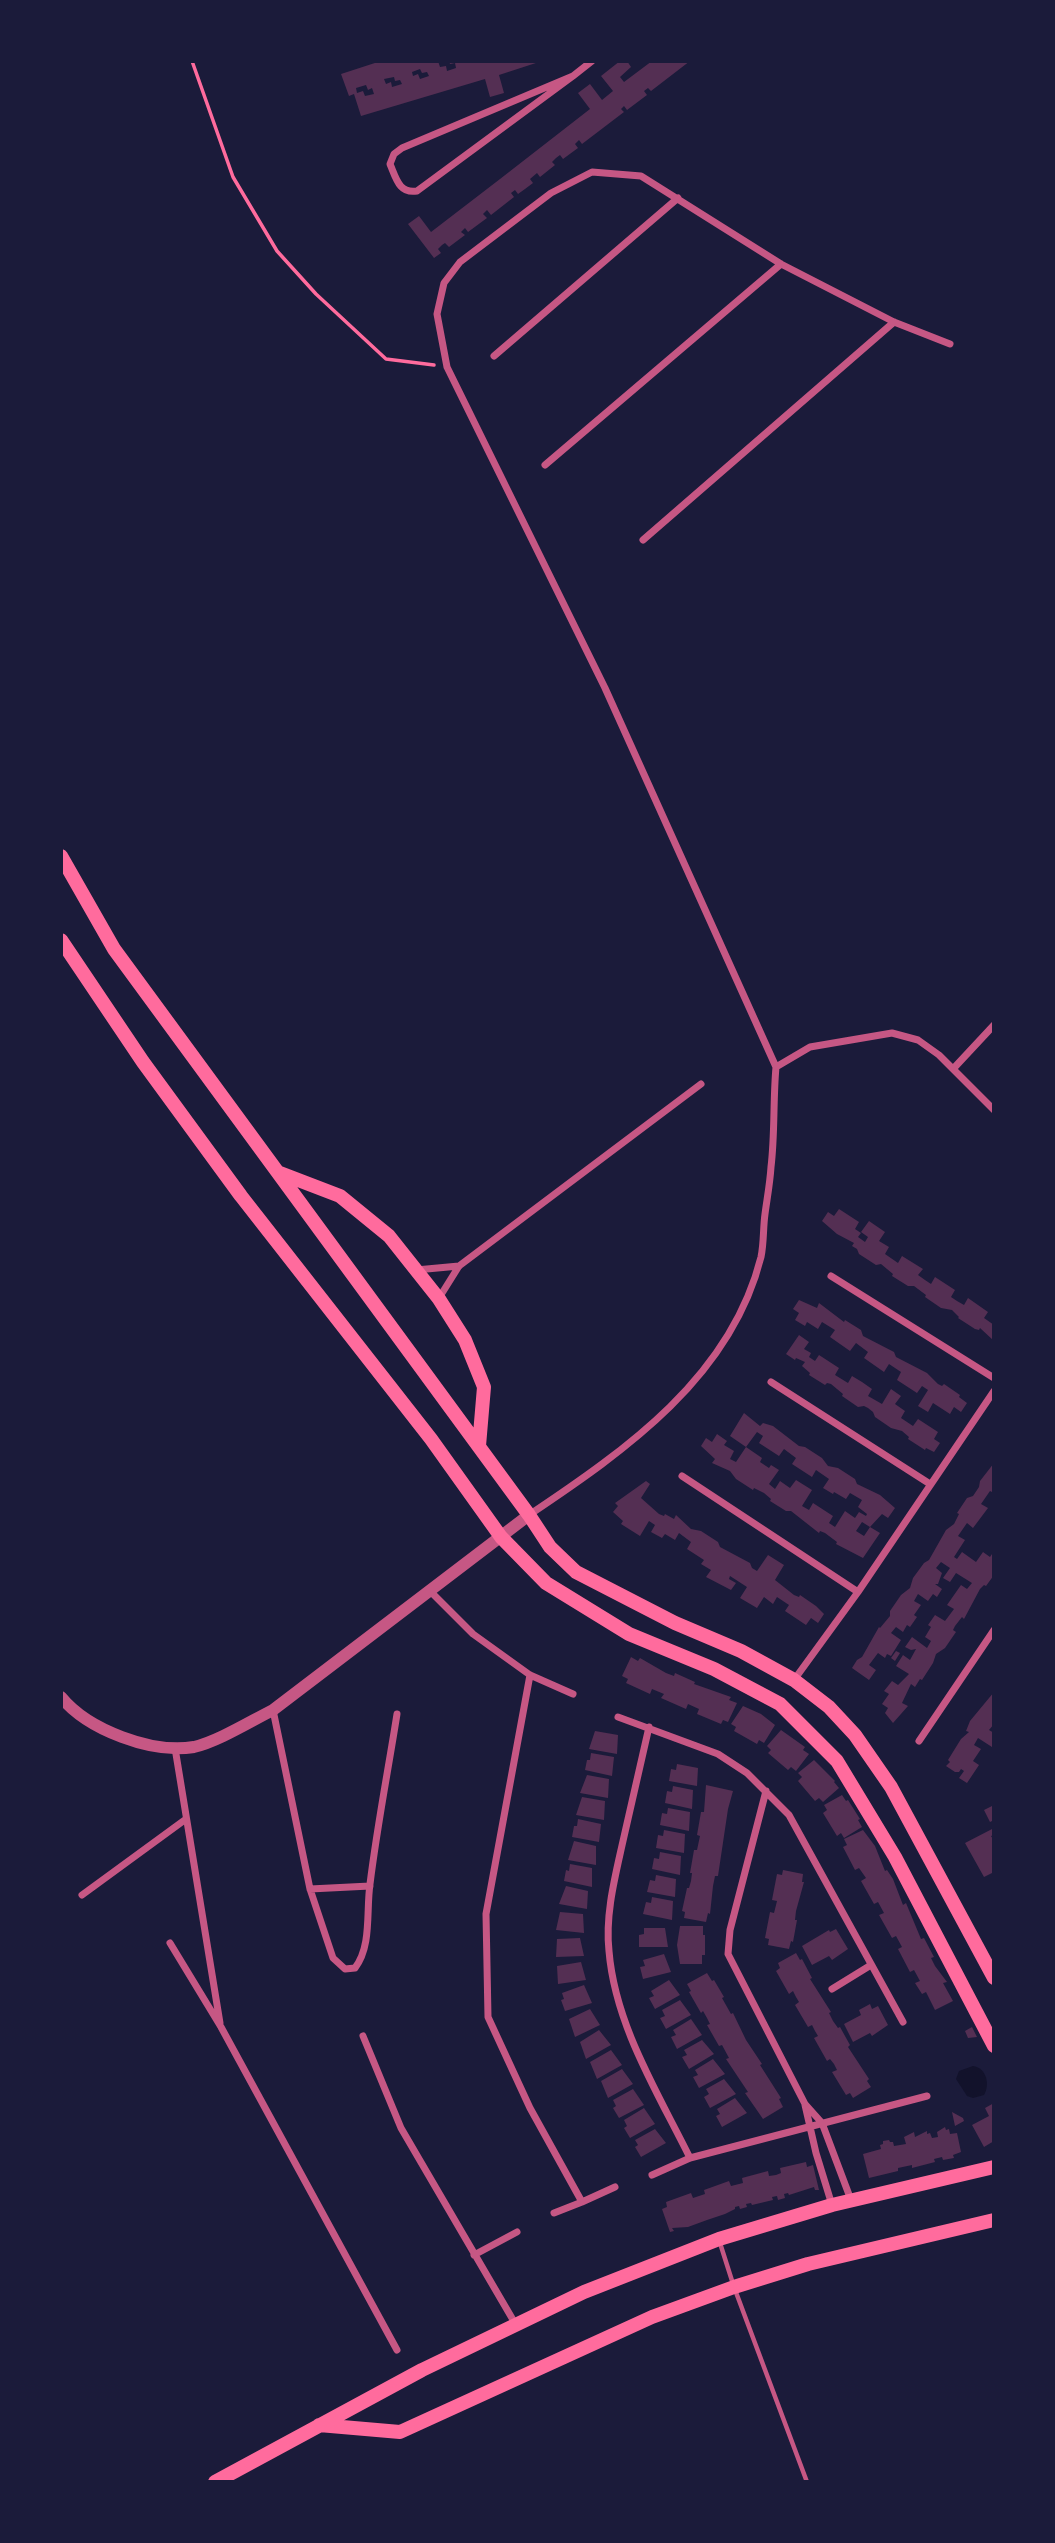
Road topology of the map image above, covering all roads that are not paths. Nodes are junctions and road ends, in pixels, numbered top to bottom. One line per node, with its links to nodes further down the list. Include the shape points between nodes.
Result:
1 (592, 61): 2 (street)
2 (573, 76): 2 (street, via 416,191 400,188 390,164 402,148)
3 (678, 198): 4 (street); 7 (street); 13 (street, via 641,176 592,172 551,193 460,262 444,283 437,314 447,366 605,688)
4 (781, 264): 5 (street); 8 (street)
5 (894, 322): 6 (street); 9 (street)
6 (950, 344)
7 (494, 356)
8 (545, 466)
9 (643, 540)
10 (61, 856): 17 (main road, via 114,949)
11 (61, 940): 29 (main road, via 168,1096)
12 (994, 1025): 14 (street)
13 (776, 1066): 14 (street, via 810,1047 892,1033 918,1040); 28 (street, via 772,1166 761,1255 741,1312 718,1351 660,1418)
14 (953, 1069): 16 (street)
15 (701, 1084): 18 (street)
16 (992, 1105)
17 (279, 1173): 19 (main road, via 340,1196 389,1236); 25 (main road)
18 (459, 1266): 19 (street); 21 (street)
19 (416, 1270): 21 (main road)
20 (831, 1276): 22 (street)
21 (439, 1299): 25 (main road, via 465,1340 484,1387)
22 (994, 1378)
23 (771, 1382): 27 (street)
24 (994, 1391): 27 (street)
25 (479, 1446): 28 (main road)
26 (682, 1476): 31 (street)
27 (930, 1485): 31 (street)
28 (530, 1515): 29 (street); 34 (main road, via 550,1547 576,1572)
29 (501, 1537): 30 (street); 55 (main road, via 546,1583 629,1634 714,1669 780,1704 837,1761 895,1857)
30 (431, 1592): 33 (street, via 473,1634); 37 (street)
31 (858, 1592): 34 (street)
32 (994, 1630): 41 (street)
33 (530, 1675): 35 (street); 65 (street, via 486,1914 488,2017 530,2108)
34 (794, 1680): 50 (main road, via 855,1735 891,1787)
35 (573, 1694)
36 (61, 1697): 42 (street, via 101,1728 130,1741)
37 (273, 1710): 42 (street, via 194,1746); 46 (street)
38 (397, 1714): 45 (street)
39 (618, 1717): 40 (street)
40 (649, 1727): 43 (street, via 718,1754); 60 (street, via 609,1912 608,1951 627,2024)
41 (919, 1741)
42 (174, 1746): 44 (street)
43 (766, 1791): 49 (street, via 789,1815); 57 (street, via 730,1930 728,1954)
44 (187, 1819): 47 (street); 53 (street)
45 (370, 1886): 46 (street); 46 (street, via 362,1959 355,1968 345,1969 333,1958)
46 (310, 1889)
47 (82, 1895)
48 (170, 1943): 53 (street)
49 (871, 1965): 51 (street); 52 (street)
50 (994, 1979)
51 (832, 1989)
52 (902, 2022)
53 (221, 2027): 74 (street)
54 (363, 2036): 71 (street, via 401,2128)
55 (994, 2046)
56 (927, 2096): 58 (street)
57 (805, 2104): 58 (street); 59 (street)
58 (822, 2123): 59 (street); 64 (street)
59 (809, 2127): 60 (street); 66 (street)
60 (690, 2158): 62 (street)
61 (994, 2167): 64 (main road)
62 (652, 2175)
63 (615, 2186): 65 (street)
64 (852, 2200): 66 (main road)
65 (582, 2202): 67 (street)
66 (832, 2204): 70 (main road)
67 (554, 2213)
68 (994, 2220): 72 (main road, via 808,2264)
69 (517, 2231): 71 (street)
70 (719, 2239): 72 (lane); 73 (main road, via 584,2292)
71 (474, 2255): 73 (street)
72 (734, 2287): 75 (main road, via 652,2317 400,2432); 77 (lane)
73 (516, 2325): 75 (main road)
74 (397, 2350)
75 (317, 2424): 76 (main road)
76 (215, 2482)
77 (807, 2482)

